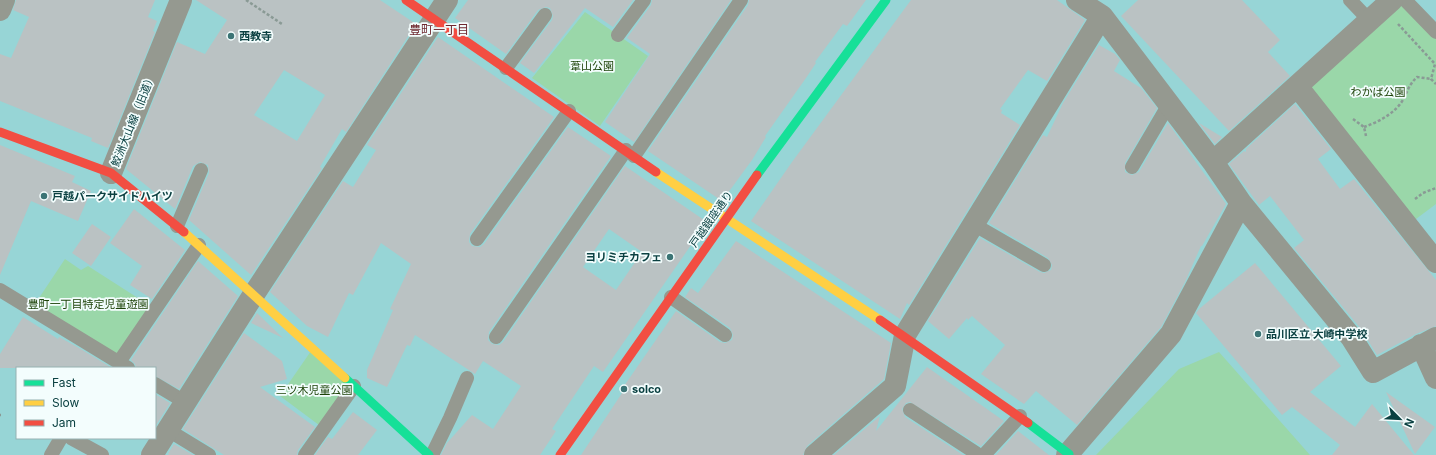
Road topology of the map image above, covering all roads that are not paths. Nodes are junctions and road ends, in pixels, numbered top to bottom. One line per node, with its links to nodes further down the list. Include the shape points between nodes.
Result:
1 (4, 0): 11 (street)
2 (181, 0): 28 (street, 鮫洲大山線（旧道）)
3 (406, 0): 15 (street)
4 (447, 0): 15 (street)
5 (644, 0): 18 (lane)
6 (740, 0): 24 (lane)
7 (886, 0): 30 (street, 戸越銀座通り)
8 (1078, 0): 12 (street)
9 (1350, 0): 16 (lane)
10 (1405, 0): 17 (lane)
11 (0, 10)
12 (1104, 10): 21 (street); 31 (street)
13 (1393, 10): 16 (street)
14 (545, 15): 19 (lane)
15 (434, 19): 19 (street); 38 (street)
16 (1369, 20): 20 (street)
17 (1436, 32)
18 (618, 35)
19 (506, 68): 22 (street)
20 (1297, 86): 25 (street); 35 (street)
21 (1169, 104): 25 (street); 26 (lane)
22 (569, 111): 24 (street); 33 (lane)
23 (0, 132): 28 (street, 鮫洲大山線（旧道）)
24 (630, 153): 30 (street); 42 (lane)
25 (1213, 162): 29 (street)
26 (1132, 167)
27 (201, 170): 32 (lane)
28 (111, 173): 32 (street)
29 (1241, 203): 43 (street, via 1351,337 1373,372); 55 (street, via 1171,334)
30 (725, 218): 39 (street, 戸越銀座通り); 41 (street)
31 (974, 224): 36 (lane); 41 (street)
32 (177, 226): 34 (street)
33 (477, 239)
34 (199, 245): 38 (street); 44 (lane)
35 (1436, 262)
36 (1044, 265)
37 (0, 290): 44 (lane)
38 (254, 294): 48 (street); 49 (street)
39 (671, 297): 40 (lane); 63 (street, 戸越銀座通り)
40 (725, 335)
41 (905, 335): 51 (street); 64 (street, via 895,386)
42 (496, 338)
43 (1429, 342): 46 (street)
44 (123, 365)
45 (467, 378): 62 (lane)
46 (1436, 378)
47 (156, 385): 49 (lane)
48 (354, 386): 60 (lane); 61 (street)
49 (185, 402): 52 (street)
50 (910, 410): 65 (lane)
51 (1020, 416): 55 (street); 66 (lane)
52 (168, 430): 58 (street); 59 (lane)
53 (60, 439): 56 (lane)
54 (73, 439): 57 (lane)
55 (1068, 454)
56 (51, 455)
57 (102, 455)
58 (152, 455)
59 (209, 455)
60 (305, 455)
61 (429, 455)
62 (432, 455)
63 (560, 455)
64 (815, 455)
65 (979, 455)
66 (984, 455)

